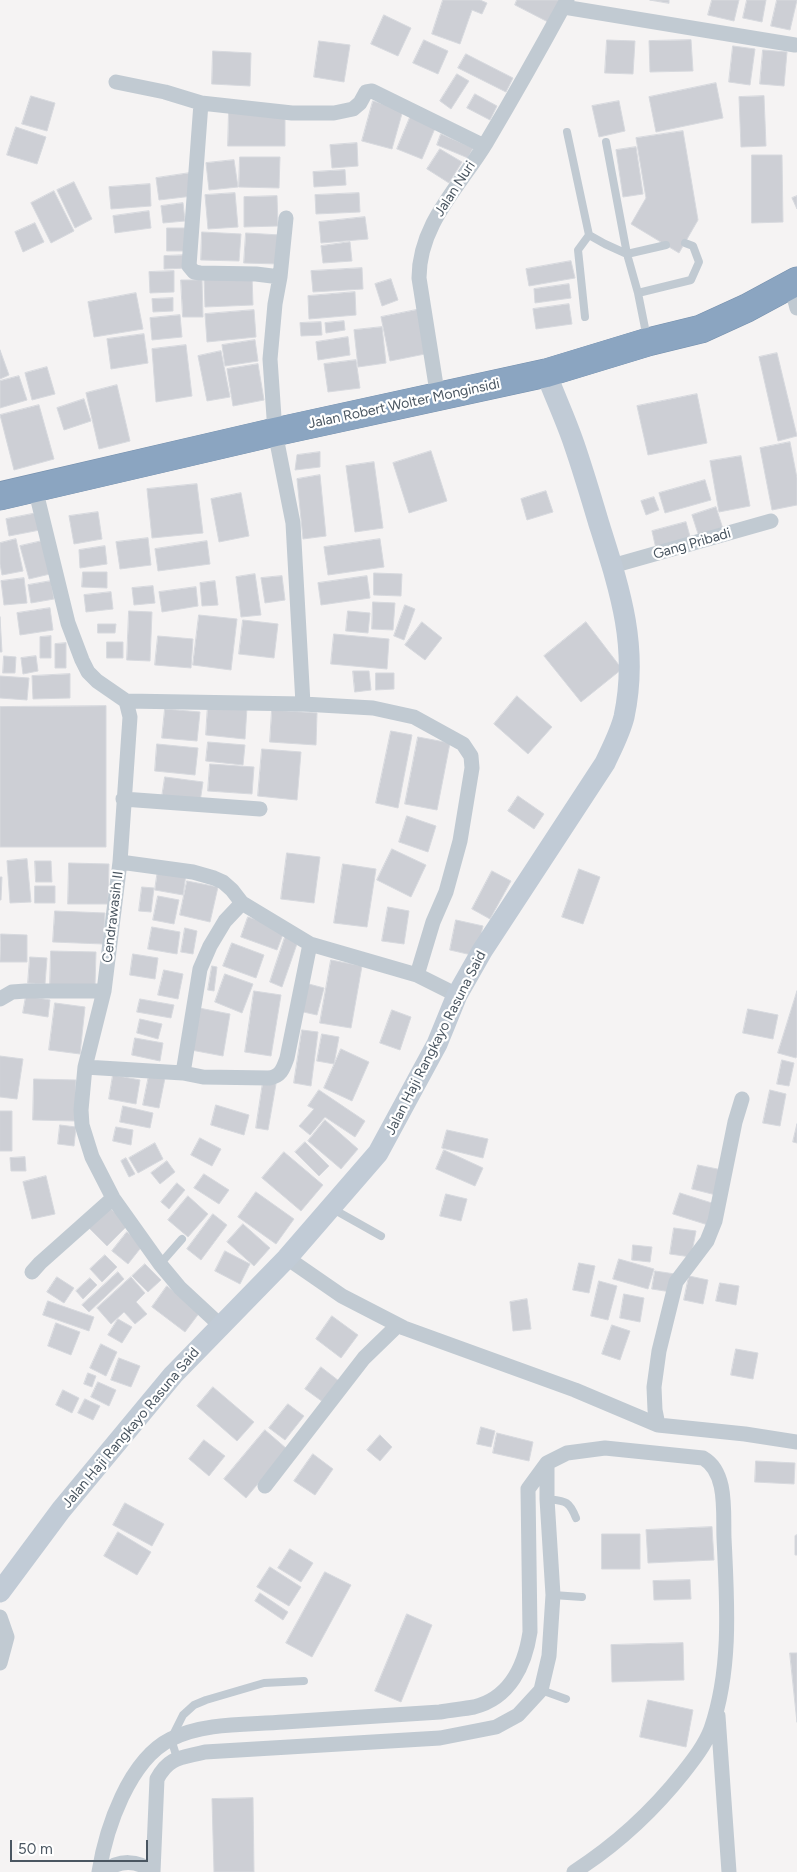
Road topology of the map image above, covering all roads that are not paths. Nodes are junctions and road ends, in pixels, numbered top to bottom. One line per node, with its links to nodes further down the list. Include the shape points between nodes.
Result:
1 (566, 3): 2 (street); 7 (street, Jalan Nuri)
2 (795, 45)
3 (116, 82): 4 (street)
4 (201, 103): 7 (street, via 292,113 334,113 353,109 366,92 372,91); 13 (street, via 189,266 200,273)
5 (567, 132): 9 (lane)
6 (606, 142): 12 (lane)
7 (484, 146): 19 (street, Jalan Nuri, via 431,226 419,262)
8 (286, 218): 13 (street)
9 (589, 235): 12 (lane); 16 (lane, via 578,250)
10 (685, 243): 15 (lane, via 692,246 699,262 691,280)
11 (666, 245): 12 (lane)
12 (627, 254): 15 (lane)
13 (280, 277): 20 (street, via 270,358)
14 (795, 291): 17 (highway, Jalan Robert Wolter Monginsidi, via 701,329)
15 (638, 294): 17 (lane)
16 (585, 317)
17 (648, 342): 18 (highway, Jalan Robert Wolter Monginsidi)
18 (546, 373): 19 (highway, Jalan Robert Wolter Monginsidi); 24 (street, Jalan Haji Rangkayo Rasuna Said, via 574,444)
19 (438, 398): 20 (highway, Jalan Robert Wolter Monginsidi)
20 (275, 432): 21 (highway, Jalan Robert Wolter Monginsidi); 26 (street, via 293,523)
21 (34, 488): 22 (highway, Jalan Robert Wolter Monginsidi); 25 (street, via 68,623 82,660 97,681)
22 (0, 496)
23 (771, 521): 24 (street, Gang Pribadi)
24 (612, 566): 34 (street, Jalan Haji Rangkayo Rasuna Said, via 628,632 630,664 618,736 605,763 482,951)
25 (126, 701): 26 (street); 27 (street, Cendrawasih II, via 130,716)
26 (303, 704): 32 (street, via 373,708 414,717 463,744 471,756 472,768 460,841)
27 (123, 799): 28 (street); 29 (street, Cendrawasih II)
28 (260, 809)
29 (120, 862): 30 (street, via 194,872 214,878 223,882); 33 (street, Cendrawasih II)
30 (242, 904): 31 (street); 37 (street, via 225,921 200,969)
31 (310, 944): 32 (street); 37 (street, via 287,1058 281,1073 260,1078 203,1077)
32 (417, 975): 34 (street)
33 (104, 991): 35 (street, via 12,992); 36 (street, Cendrawasih II)
34 (457, 995): 40 (street, Jalan Haji Rangkayo Rasuna Said, via 437,1044 378,1154)
35 (0, 999)
36 (85, 1067): 37 (street); 39 (street, Cendrawasih II, via 82,1124 92,1157)
37 (183, 1073)
38 (742, 1098): 48 (street, via 715,1221 707,1241 676,1282 654,1387)
39 (113, 1198): 44 (street, Cendrawasih II); 45 (street)
40 (332, 1208): 41 (lane); 43 (street, Jalan Haji Rangkayo Rasuna Said)
41 (381, 1236)
42 (182, 1239): 44 (lane)
43 (287, 1258): 46 (street, via 342,1296); 47 (street, Jalan Haji Rangkayo Rasuna Said)
44 (160, 1264): 47 (street, Cendrawasih II)
45 (32, 1272)
46 (398, 1325): 48 (street, via 575,1390); 51 (street, via 364,1358)
47 (220, 1326): 54 (street, Jalan Haji Rangkayo Rasuna Said, via 118,1439)
48 (658, 1425): 49 (street)
49 (797, 1442)
50 (546, 1463): 52 (street); 58 (street, via 528,1489 530,1632); 64 (street, via 567,1452 605,1448 696,1456 711,1462 720,1482 726,1579 726,1648)
51 (264, 1486)
52 (547, 1499): 53 (lane, via 567,1502); 55 (street)
53 (576, 1518)
54 (0, 1592)
55 (553, 1595): 56 (lane); 59 (street)
56 (582, 1597)
57 (0, 1618): 60 (street, via 6,1637)
58 (527, 1652): 59 (street); 65 (street, via 514,1680 488,1702)
59 (549, 1656): 62 (street)
60 (0, 1663)
61 (304, 1681): 67 (lane, via 264,1683 200,1702 183,1715)
62 (542, 1690): 63 (lane); 66 (street, via 518,1715 496,1727)
63 (566, 1699)
64 (718, 1705): 69 (street, via 698,1754 668,1791 618,1840); 73 (street)
65 (440, 1712): 66 (street); 67 (street, via 224,1726)
66 (440, 1738): 68 (street, via 205,1752)
67 (171, 1739): 68 (lane); 70 (street, via 143,1763 122,1796 102,1852)
68 (178, 1758): 72 (street, via 164,1766 157,1779)
69 (581, 1870)
70 (99, 1872)
71 (104, 1872): 72 (street, via 126,1862 140,1864)
72 (153, 1872)
73 (729, 1872)

